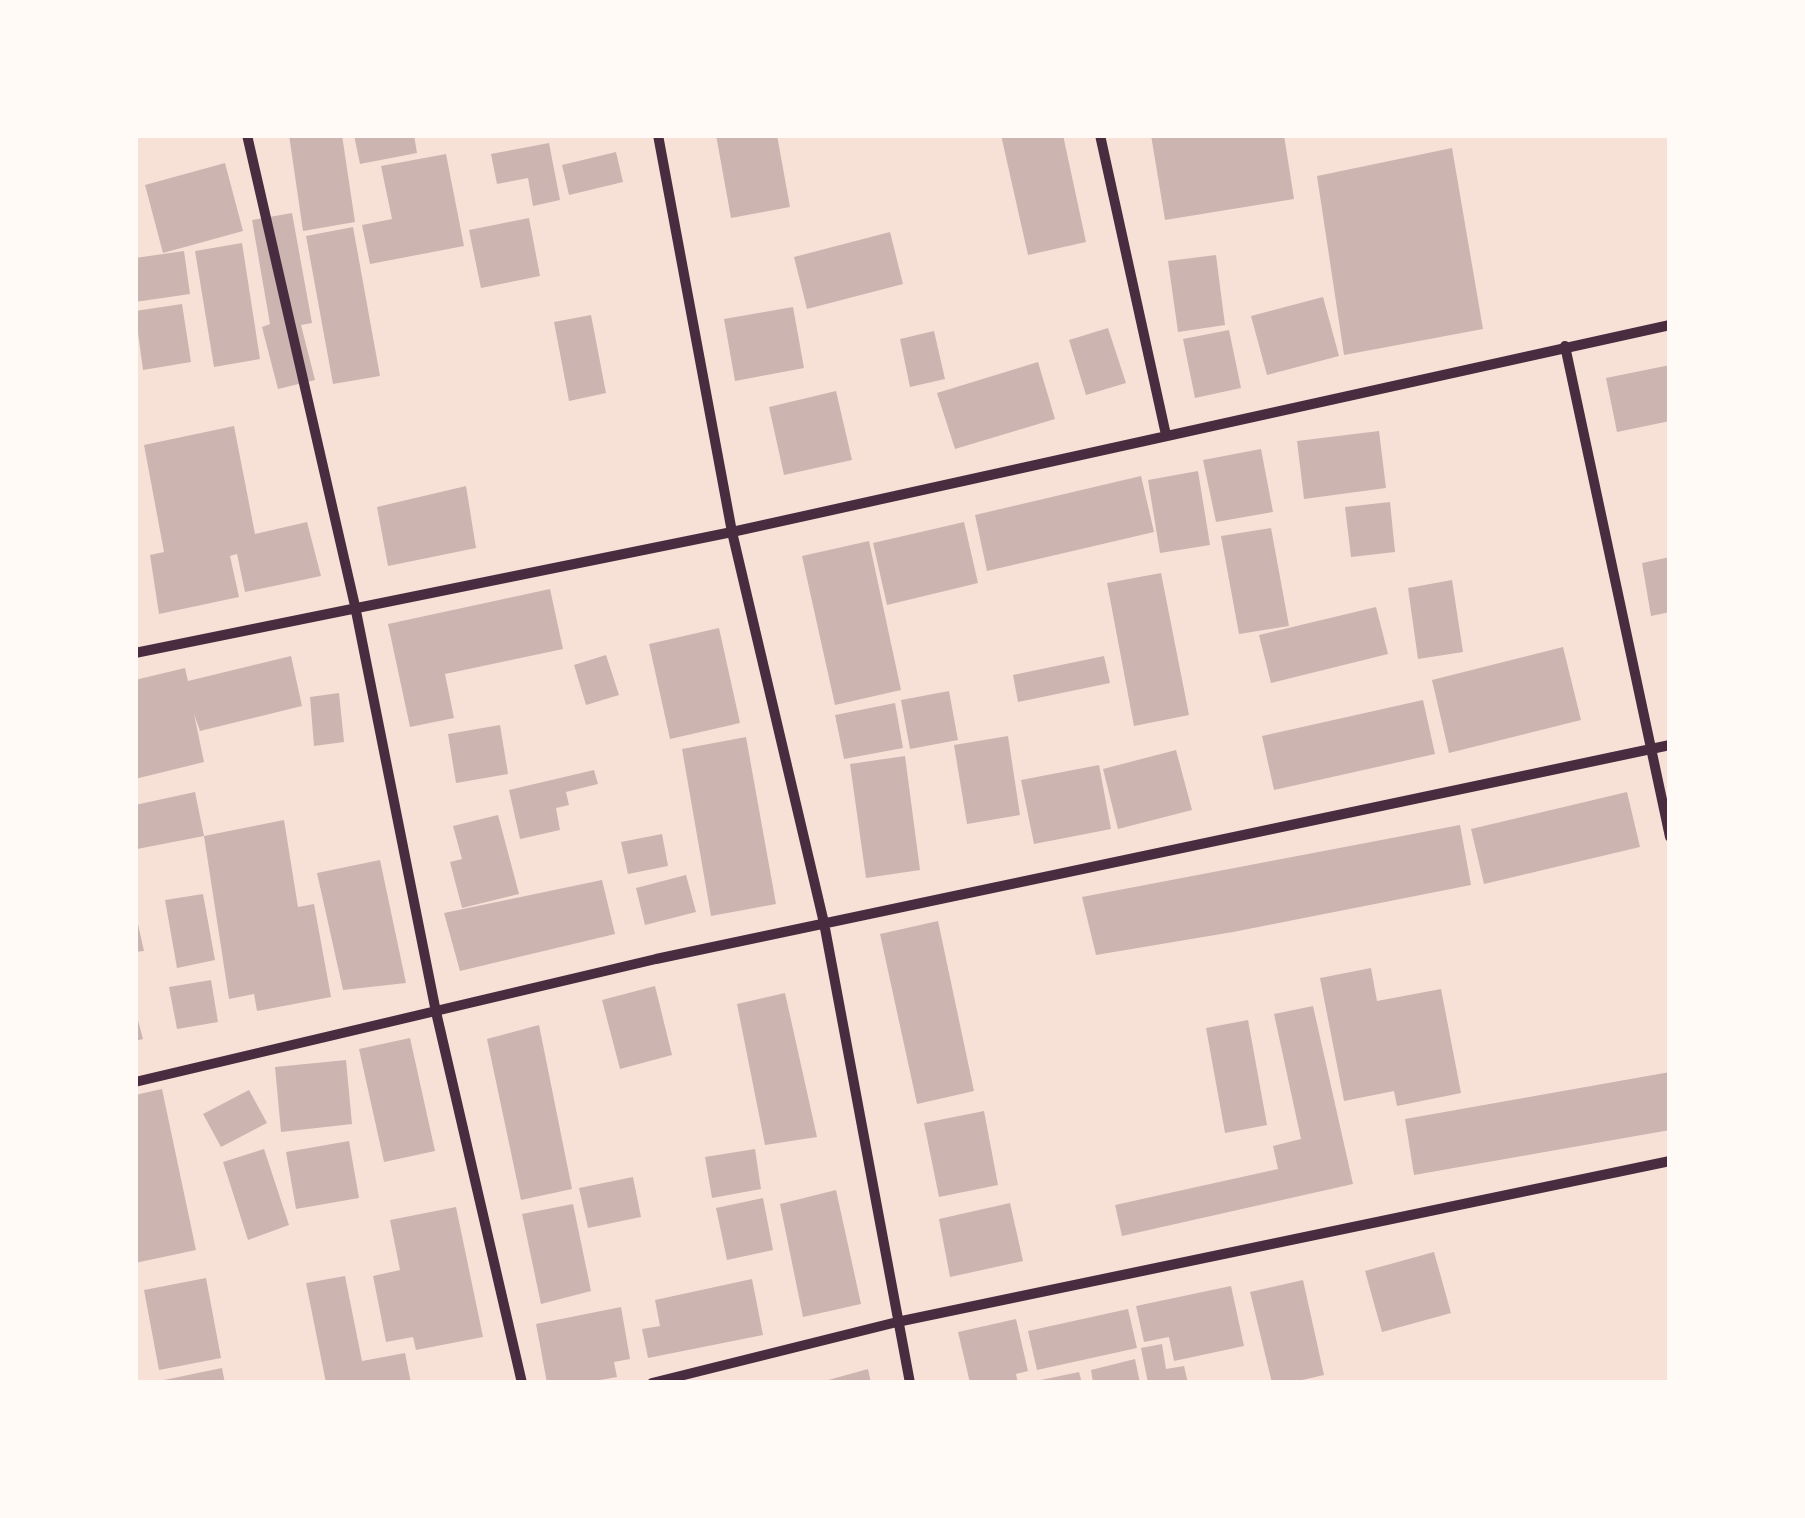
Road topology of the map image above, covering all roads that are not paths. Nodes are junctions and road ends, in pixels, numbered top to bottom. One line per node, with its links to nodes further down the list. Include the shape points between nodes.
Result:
1 (247, 135): 8 (street)
2 (658, 135): 7 (street)
3 (1100, 135): 6 (street)
4 (1670, 325): 5 (street)
5 (1565, 346): 6 (street); 11 (street)
6 (1166, 435): 7 (street)
7 (732, 532): 8 (street); 13 (street)
8 (355, 606): 9 (street); 14 (street)
9 (135, 653)
10 (1670, 745): 11 (street)
11 (1653, 748): 12 (street); 13 (street)
12 (1670, 837)
13 (824, 924): 14 (street); 17 (street)
14 (436, 1012): 15 (street); 18 (street)
15 (135, 1082)
16 (1670, 1161): 17 (street)
17 (897, 1322): 19 (street); 20 (street)
18 (522, 1383)
19 (652, 1383)
20 (910, 1383)

